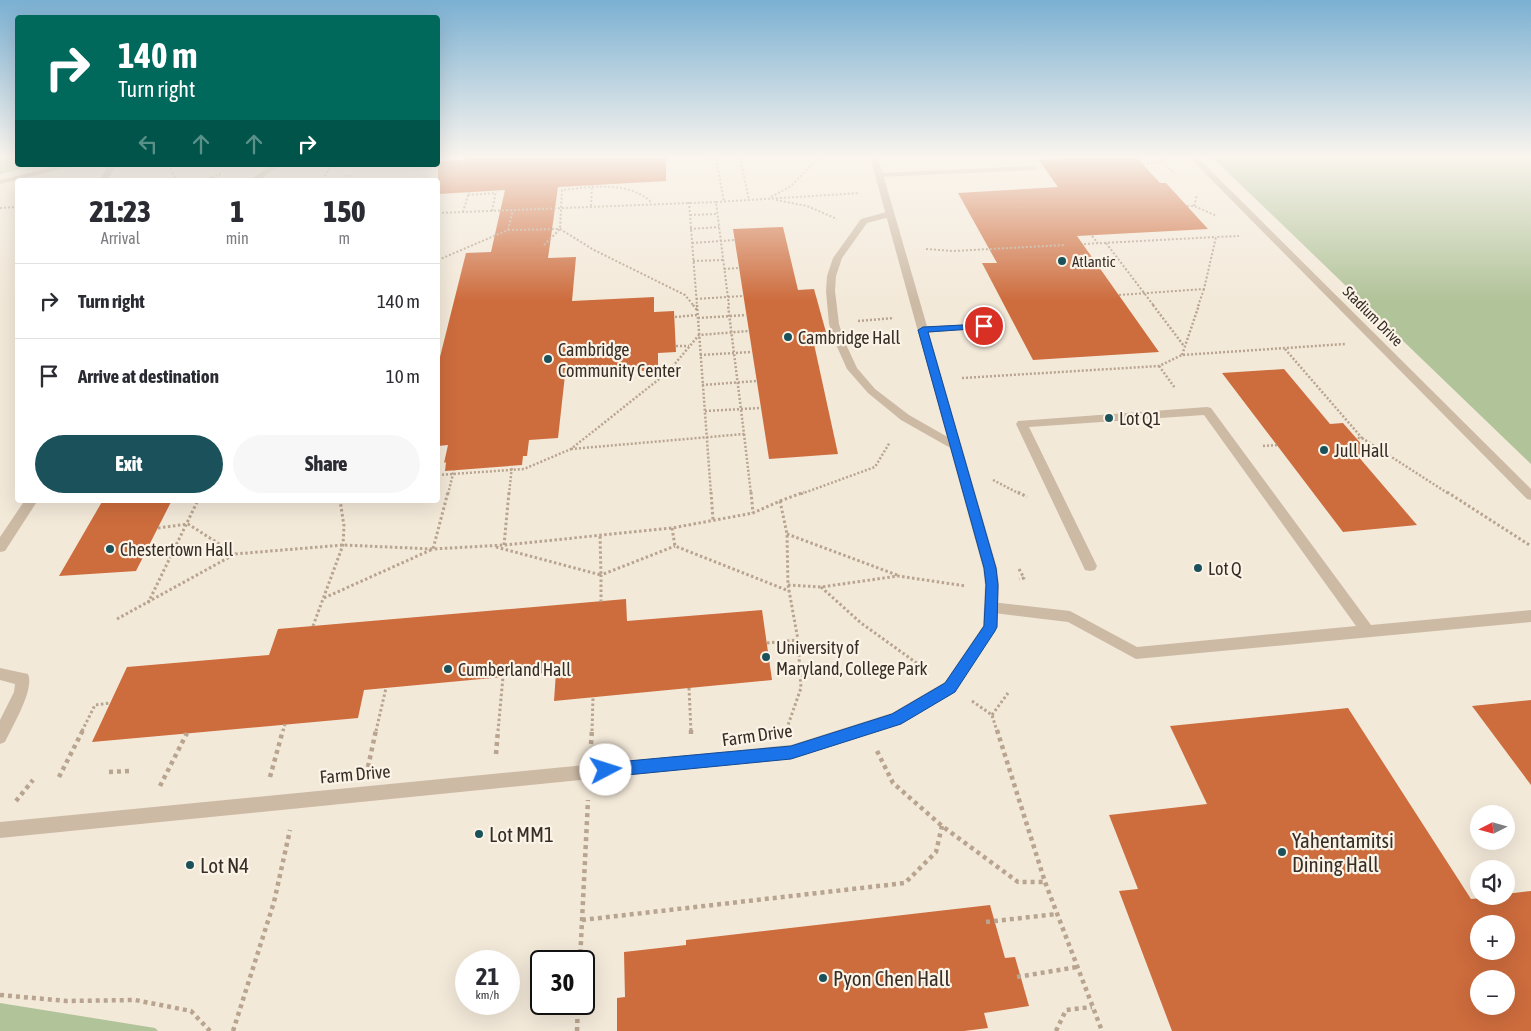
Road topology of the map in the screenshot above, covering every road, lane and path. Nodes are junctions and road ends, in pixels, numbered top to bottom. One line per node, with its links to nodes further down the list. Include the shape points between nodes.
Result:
1 (465, 205): 15 (path)
2 (493, 205): 14 (path)
3 (609, 205): 9 (path)
4 (688, 205): 19 (path)
5 (717, 205): 17 (path)
6 (798, 205): 20 (path)
7 (887, 205): 18 (street, Farm Drive)
8 (1241, 205): 89 (street, Stadium Drive)
9 (591, 206): 12 (path)
10 (15, 207): 11 (path)
11 (0, 208)
12 (561, 208): 13 (path); 22 (path)
13 (513, 210): 14 (path); 24 (path)
14 (492, 211): 15 (path)
15 (463, 212): 16 (path)
16 (440, 213)
17 (718, 214): 19 (path); 21 (path)
18 (890, 214): 56 (street, Farm Drive); 83 (street, via 864,221 836,262 831,306 841,346 853,369 878,397 903,418)
19 (690, 215): 23 (path)
20 (842, 222)
21 (719, 227): 23 (path); 29 (path)
22 (560, 229): 24 (path); 34 (path); 48 (path, via 594,250 685,294)
23 (690, 229): 30 (path)
24 (508, 230): 37 (path)
25 (1092, 236): 31 (path)
26 (1243, 236): 27 (path)
27 (1216, 237): 32 (path); 42 (path)
28 (735, 240): 29 (path)
29 (721, 241): 30 (path); 38 (path)
30 (692, 243): 39 (path)
31 (1098, 243): 32 (path); 33 (path)
32 (1105, 243): 43 (path)
33 (1084, 244)
34 (544, 245)
35 (1065, 245): 36 (path, via 953,251)
36 (924, 248)
37 (440, 259)
38 (723, 260): 39 (path); 40 (path)
39 (693, 262): 47 (path)
40 (724, 268): 41 (path); 46 (path)
41 (739, 268)
42 (1204, 290): 43 (path); 63 (path)
43 (1144, 293): 44 (path); 63 (path)
44 (1119, 295)
45 (744, 296): 46 (path)
46 (728, 297): 47 (path); 51 (path)
47 (696, 299): 48 (path)
48 (697, 311): 50 (path)
49 (746, 315): 51 (path)
50 (698, 316): 51 (path); 52 (path); 59 (path)
51 (730, 316): 58 (path)
52 (674, 317)
53 (886, 318): 54 (path)
54 (857, 321)
55 (984, 326): 56 (street)
56 (923, 330): 83 (street, Farm Drive)
57 (749, 332): 58 (path)
58 (732, 333): 59 (path); 66 (path)
59 (699, 335): 62 (path); 67 (path)
60 (1351, 344): 64 (path)
61 (676, 346): 62 (path)
62 (690, 346): 84 (path, via 668,372)
63 (1184, 346): 68 (path)
64 (1285, 348): 68 (path); 81 (path)
65 (752, 352): 66 (path)
66 (734, 353): 67 (path); 72 (path)
67 (700, 355): 73 (path)
68 (1182, 355): 69 (path)
69 (1159, 366): 70 (path); 74 (path)
70 (955, 379)
71 (756, 381): 72 (path)
72 (738, 382): 73 (path); 76 (path)
73 (702, 385): 77 (path)
74 (1174, 386)
75 (761, 408): 76 (path)
76 (741, 409): 77 (path); 78 (path)
77 (705, 411): 79 (path)
78 (744, 434): 79 (path); 95 (path)
79 (707, 437): 84 (path); 96 (path)
80 (1357, 438): 81 (path)
81 (1362, 438): 106 (path)
82 (890, 442): 91 (path, via 875,467)
83 (954, 446): 114 (street, Farm Drive, via 990,568)
84 (572, 449): 85 (path, via 524,469)
85 (512, 467): 86 (path); 103 (path)
86 (453, 472): 87 (path); 108 (path)
87 (440, 475)
88 (990, 478): 90 (path)
89 (1531, 496)
90 (1029, 498)
91 (780, 501): 95 (path); 100 (path)
92 (30, 503): 107 (street)
93 (197, 503): 97 (path)
94 (340, 503): 102 (path)
95 (753, 513): 96 (path)
96 (713, 520): 99 (path)
97 (188, 524): 98 (path); 109 (path); 120 (path)
98 (158, 528)
99 (672, 528): 101 (path); 105 (path)
100 (787, 534): 112 (path); 115 (path)
101 (600, 535): 103 (path); 111 (path)
102 (343, 545): 108 (path); 109 (path); 118 (path)
103 (504, 545): 104 (path)
104 (493, 546): 108 (path); 111 (path)
105 (675, 546): 111 (path); 117 (path)
106 (1531, 546)
107 (0, 547)
108 (433, 550): 118 (path)
109 (235, 554): 120 (path)
110 (1090, 566): 125 (street, via 1022,424 1207,411)
111 (602, 575): 119 (path)
112 (898, 576): 114 (path, via 968,586); 116 (path)
113 (1024, 578): 114 (path)
114 (992, 585): 121 (street, Farm Drive)
115 (788, 586): 116 (path); 117 (path)
116 (821, 587): 132 (path, via 861,623)
117 (790, 591): 126 (path)
118 (324, 598): 124 (path)
119 (601, 602)
120 (147, 604): 123 (path)
121 (991, 608): 125 (street, via 1070,617 1136,653); 132 (street, Farm Drive, via 990,627)
122 (1531, 616): 125 (street)
123 (117, 619)
124 (313, 626)
125 (1368, 631)
126 (798, 640): 127 (path); 141 (path, via 801,688 787,726)
127 (767, 643)
128 (0, 674): 140 (street, via 23,678 22,692)
129 (503, 677): 147 (path)
130 (386, 688): 148 (path)
131 (689, 688): 136 (path)
132 (950, 688): 135 (path); 138 (street, Farm Drive, via 896,719)
133 (1008, 693): 135 (path)
134 (110, 703): 146 (path, via 95,704)
135 (992, 714): 153 (path)
136 (690, 717)
137 (285, 724): 142 (path)
138 (865, 729): 141 (street, Farm Drive); 151 (path, via 893,784)
139 (186, 734): 145 (path)
140 (0, 737)
141 (791, 752): 147 (street, Farm Drive)
142 (273, 768)
143 (130, 770): 144 (path)
144 (109, 772)
145 (165, 776)
146 (59, 777)
147 (494, 782): 148 (street, Farm Drive)
148 (360, 794): 149 (street, Farm Drive)
149 (297, 800): 152 (street, Farm Drive); 164 (path, via 274,902)
150 (588, 804): 155 (path)
151 (942, 826): 153 (path, via 1018,882); 155 (path, via 936,852 905,883)
152 (0, 830)
153 (1045, 882): 154 (path)
154 (1057, 914): 156 (path); 158 (path)
155 (582, 920): 157 (path)
156 (986, 922)
157 (581, 950)
158 (1077, 967): 159 (path); 161 (path)
159 (1017, 977)
160 (0, 995): 163 (path, via 68,1001 135,1000 191,1012)
161 (1092, 1007): 166 (path, via 1066,1010); 167 (path)
162 (578, 1015): 165 (path)
163 (210, 1031)
164 (233, 1031)
165 (577, 1031)
166 (1056, 1031)
167 (1102, 1031)

